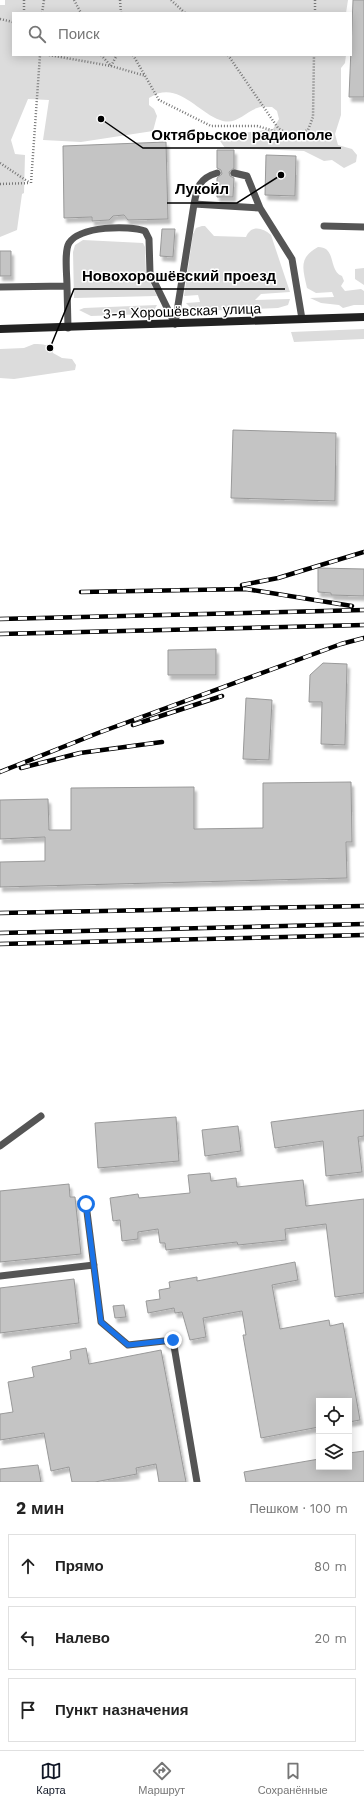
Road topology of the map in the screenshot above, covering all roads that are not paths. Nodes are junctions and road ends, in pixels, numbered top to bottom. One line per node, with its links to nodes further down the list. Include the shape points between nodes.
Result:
1 (217, 173): 3 (lane, via 201,181)
2 (234, 173): 4 (lane, via 247,176)
3 (194, 204): 4 (lane); 11 (lane)
4 (260, 208): 10 (lane, via 292,259)
5 (324, 226): 6 (lane)
6 (364, 227)
7 (67, 286): 8 (lane); 11 (lane, via 67,251 69,243 75,238 97,229 145,231 149,239 150,273); 12 (lane)
8 (0, 287)
9 (364, 317): 10 (street, 3-я Хорошёвская улица)
10 (302, 319): 11 (street, 3-я Хорошёвская улица)
11 (175, 324): 12 (street, 3-я Хорошёвская улица)
12 (68, 328): 13 (street, 3-я Хорошёвская улица)
13 (0, 329)
14 (41, 1116): 15 (lane)
15 (0, 1146)
16 (86, 1204): 17 (lane)
17 (94, 1265): 18 (lane); 19 (lane, via 101,1322 128,1345 173,1340)
18 (0, 1276)
19 (197, 1482)

